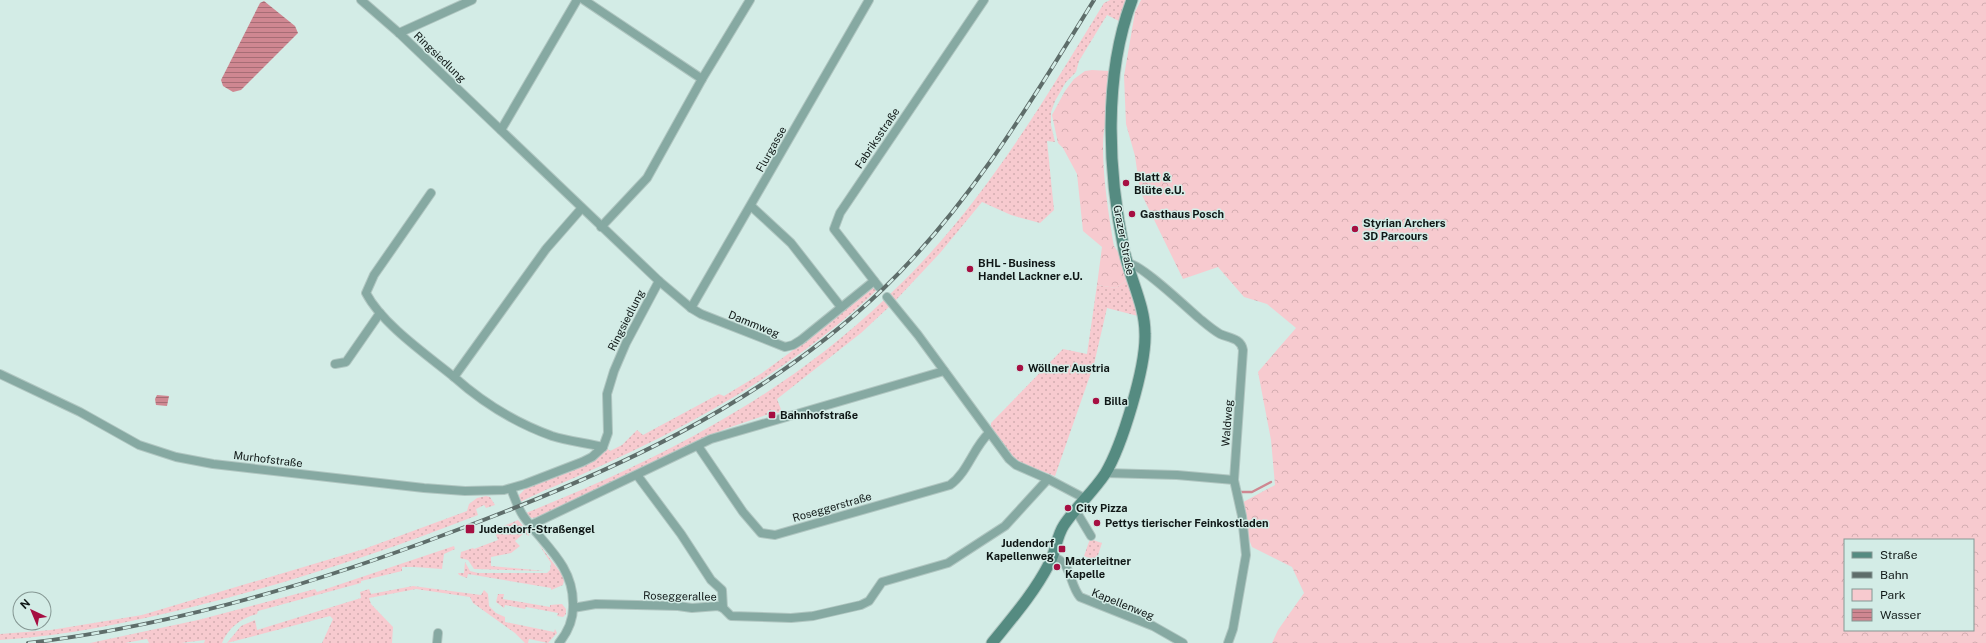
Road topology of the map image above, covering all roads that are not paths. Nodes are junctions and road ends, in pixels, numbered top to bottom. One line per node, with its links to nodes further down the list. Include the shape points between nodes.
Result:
1 (361, 0): 9 (street, Ringsiedlung)
2 (472, 0): 9 (street, Ringsiedlung)
3 (576, 0): 11 (street)
4 (584, 0): 10 (street)
5 (750, 0): 10 (street)
6 (869, 0): 13 (street, Flurgasse)
7 (984, 0): 18 (street, Fabriksstraße, via 840,213 834,229)
8 (1132, 0): 16 (main road, Grazer Straße, via 1123,22 1111,126 1112,175)
9 (399, 33): 11 (street, Ringsiedlung)
10 (702, 79): 15 (street, via 647,178)
11 (501, 130): 14 (street, Ringsiedlung)
12 (431, 193): 22 (street, via 374,275 366,293)
13 (751, 206): 20 (street, via 791,244); 21 (street, Flurgasse)
14 (581, 209): 15 (street, Ringsiedlung); 26 (street, via 546,249)
15 (601, 227): 17 (street, Ringsiedlung)
16 (1127, 263): 30 (main road, Grazer Straße, via 1144,317 1144,349 1132,404 1114,457); 33 (street, Waldweg, via 1144,272 1219,333 1237,340 1242,345 1244,350)
17 (659, 281): 21 (street, Dammweg); 29 (street, Ringsiedlung, via 614,371 607,394 608,433)
18 (876, 284): 20 (street, Dammweg)
19 (887, 297): 24 (street)
20 (841, 307): 21 (street, Dammweg, via 797,343 784,347)
21 (691, 308)
22 (380, 313): 23 (street, via 346,362); 26 (street)
23 (335, 364)
24 (944, 371): 27 (street); 28 (street, via 773,420 711,439)
25 (0, 374): 34 (street, Murhofstraße, via 80,412 139,445 176,457 213,464 424,488 465,491)
26 (454, 377): 29 (street, via 471,393 530,426 553,436)
27 (989, 433): 28 (street, Roseggerstraße, via 957,480 950,485 775,535 761,533 743,512); 32 (street, via 1016,465)
28 (698, 446): 31 (street)
29 (603, 447): 34 (street, via 582,462)
30 (1105, 473): 33 (street); 35 (main road, Grazer Straße)
31 (637, 475): 37 (street); 41 (street, via 711,580 722,590)
32 (1048, 479): 35 (street); 41 (street, Roseggerallee, via 1006,526 948,563 882,582 869,601 861,605 813,616 791,618 731,616)
33 (1234, 480): 47 (street, Waldweg, via 1238,492 1246,555 1233,629)
34 (511, 489): 37 (street, via 522,513)
35 (1086, 499): 36 (main road, Grazer Straße)
36 (1076, 511): 38 (street); 39 (main road, Grazer Straße, via 1064,526)
37 (531, 525): 40 (street, via 566,571 572,587)
38 (1091, 536)
39 (1053, 557): 45 (main road, Grazer Straße, via 1032,593); 46 (street, Kapellenweg, via 1066,565 1074,589 1080,598 1152,626)
40 (573, 608): 41 (street, Roseggerallee, via 596,604); 44 (street, via 569,626)
41 (723, 608)
42 (438, 633): 43 (street)
43 (437, 643)
44 (559, 643)
45 (992, 643)
46 (1183, 643)
47 (1228, 643)

